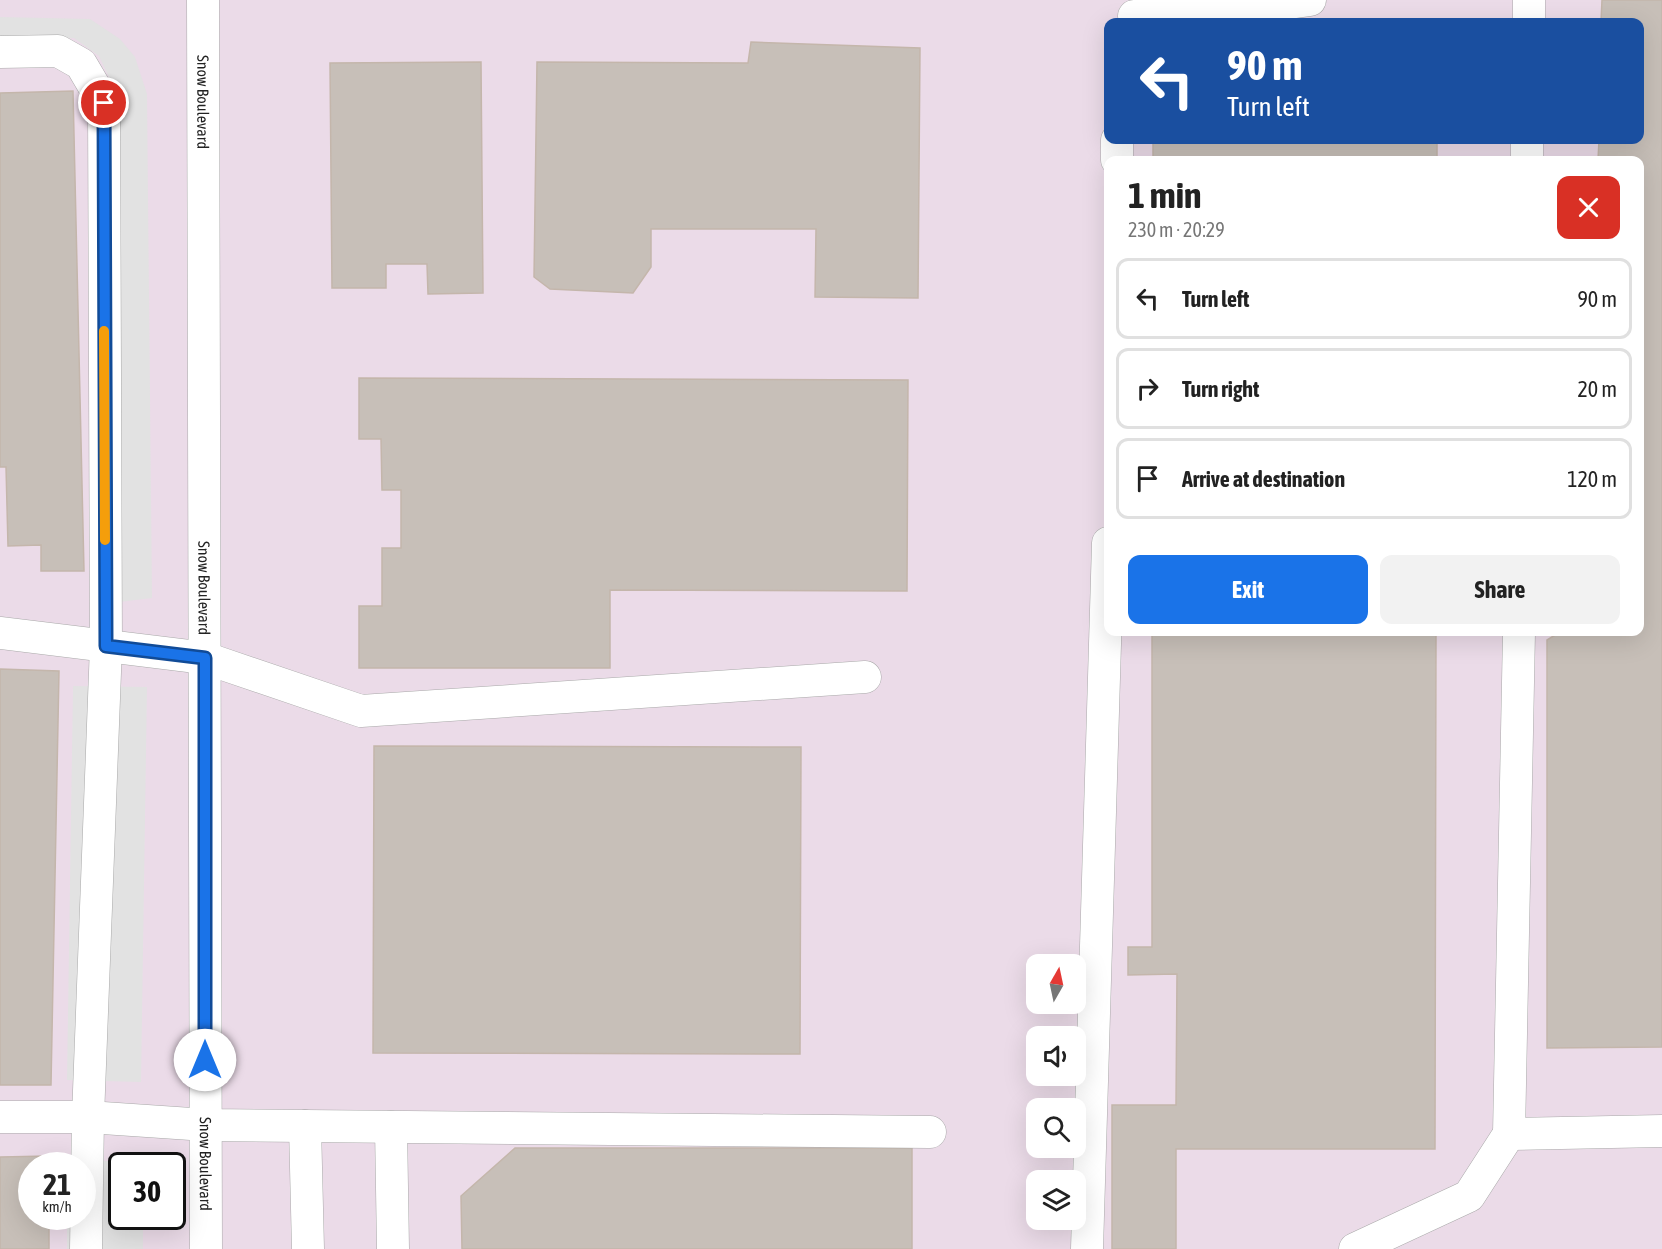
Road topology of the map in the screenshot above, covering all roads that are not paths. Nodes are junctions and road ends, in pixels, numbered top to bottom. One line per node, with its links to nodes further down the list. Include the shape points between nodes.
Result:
1 (203, 0): 12 (street, Snow Boulevard)
2 (1310, 0): 4 (street)
3 (1529, 0): 6 (street)
4 (1198, 8): 5 (street)
5 (1133, 13)
6 (1529, 18)
7 (0, 52): 11 (street, via 58,51 81,64 104,103)
8 (0, 633): 11 (street)
9 (1105, 636): 26 (street)
10 (1519, 636): 21 (street)
11 (106, 646): 12 (street); 15 (street)
12 (205, 658): 13 (street, via 361,711); 16 (street, Snow Boulevard)
13 (865, 677)
14 (0, 1117): 15 (street)
15 (88, 1117): 16 (street); 22 (street)
16 (206, 1125): 17 (street); 23 (street, Snow Boulevard)
17 (305, 1126): 18 (street); 24 (street)
18 (391, 1127): 20 (street); 25 (street)
19 (1662, 1131): 21 (street)
20 (930, 1132)
21 (1509, 1134): 27 (street, via 1469,1196)
22 (86, 1249)
23 (206, 1249)
24 (308, 1249)
25 (393, 1249)
26 (1087, 1249)
27 (1355, 1249)

